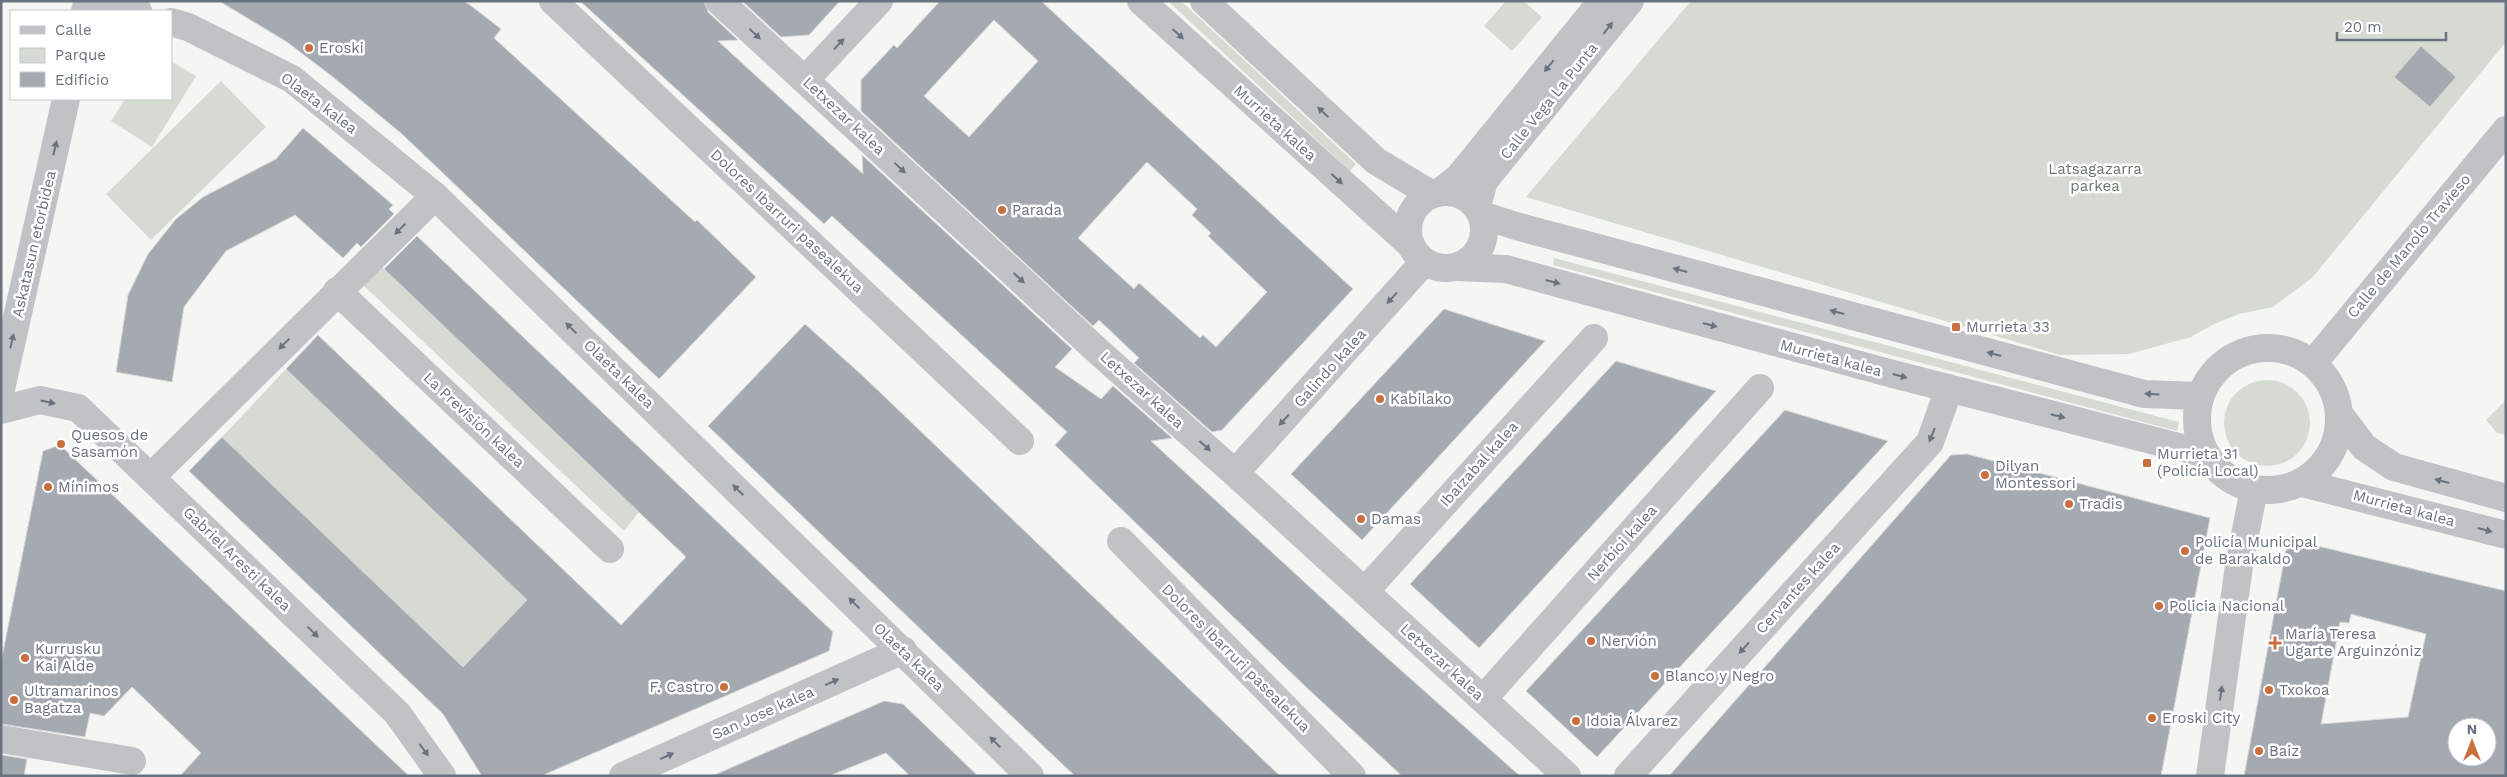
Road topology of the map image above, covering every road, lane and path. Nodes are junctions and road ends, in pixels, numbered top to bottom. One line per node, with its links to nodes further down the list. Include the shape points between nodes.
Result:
1 (106, 1): 9 (street)
2 (553, 1): 28 (street, Dolores Ibarruri pasealekua)
3 (719, 1): 11 (street, Letxezar kalea, one-way to 11)
4 (879, 1): 11 (street, one-way to 4)
5 (1142, 1): 17 (street, Murrieta kalea, one-way to 17)
6 (1204, 1): 14 (street, one-way to 6, via 1376,161)
7 (1602, 1): 14 (street, Calle Vega La Punta, one-way to 14, via 1460,178)
8 (1630, 1): 16 (street, Calle Vega La Punta, one-way to 8, via 1484,181)
9 (135, 10)
10 (172, 22): 15 (street, Olaeta kalea, via 188,27 292,79)
11 (805, 80): 30 (street, Letxezar kalea, one-way to 30, via 1093,347)
12 (66, 100): 23 (street, Askatasun etorbidea, one-way to 12)
13 (2506, 130): 21 (street, Calle de Manolo Travieso)
14 (1436, 193): 16 (street, via 1460,194); 17 (street, via 1421,200 1408,220)
15 (435, 196): 19 (street, one-way to 19); 39 (street, Olaeta kalea, one-way to 15)
16 (1479, 211): 18 (street, via 1485,228 1483,241 1468,262); 25 (street, one-way to 16, via 2144,394 1525,229)
17 (1417, 253): 18 (street, via 1436,268); 30 (street, Galindo kalea, one-way to 30)
18 (1457, 267): 24 (street, Murrieta kalea, one-way to 24, via 1506,269)
19 (337, 291): 31 (street, one-way to 31); 37 (street, La Previsión kalea)
20 (1594, 338): 38 (street, Ibaizabal kalea)
21 (2314, 362): 25 (street, via 2276,348 2252,350 2230,359 2212,375); 27 (street, via 2330,382)
22 (1760, 388): 40 (street, Nerbioi kalea)
23 (1, 389)
24 (1949, 389): 29 (street, Murrieta kalea, one-way to 29); 48 (street, Cervantes kalea, one-way to 48, via 1930,442)
25 (2200, 396): 29 (street, via 2198,436)
26 (1, 410): 31 (street, Gabriel Aresti kalea, one-way to 31, via 40,400 78,408)
27 (2340, 415): 32 (street, via 2338,436 2331,454); 34 (street, one-way to 27, via 2394,467 2364,447)
28 (1020, 441)
29 (2206, 454): 33 (street, via 2229,479)
30 (1235, 473): 38 (street, Letxezar kalea)
31 (151, 476): 43 (street, Gabriel Aresti kalea, one-way to 43, via 397,713)
32 (2302, 483): 33 (street, via 2278,490); 35 (street, Murrieta kalea, one-way to 35)
33 (2254, 489): 49 (street, one-way to 33, via 2239,566)
34 (2506, 498)
35 (2506, 535)
36 (1120, 541): 46 (street, Dolores Ibarruri pasealekua)
37 (610, 549)
38 (1364, 591): 40 (street, Letxezar kalea)
39 (902, 650): 44 (street, San Jose kalea, one-way to 39); 45 (street, Olaeta kalea, one-way to 39)
40 (1483, 699): 47 (street, Letxezar kalea)
41 (1, 739): 42 (street)
42 (132, 761)
43 (442, 776)
44 (623, 776)
45 (1030, 776)
46 (1352, 776)
47 (1567, 776)
48 (1628, 776)
49 (2210, 776)

